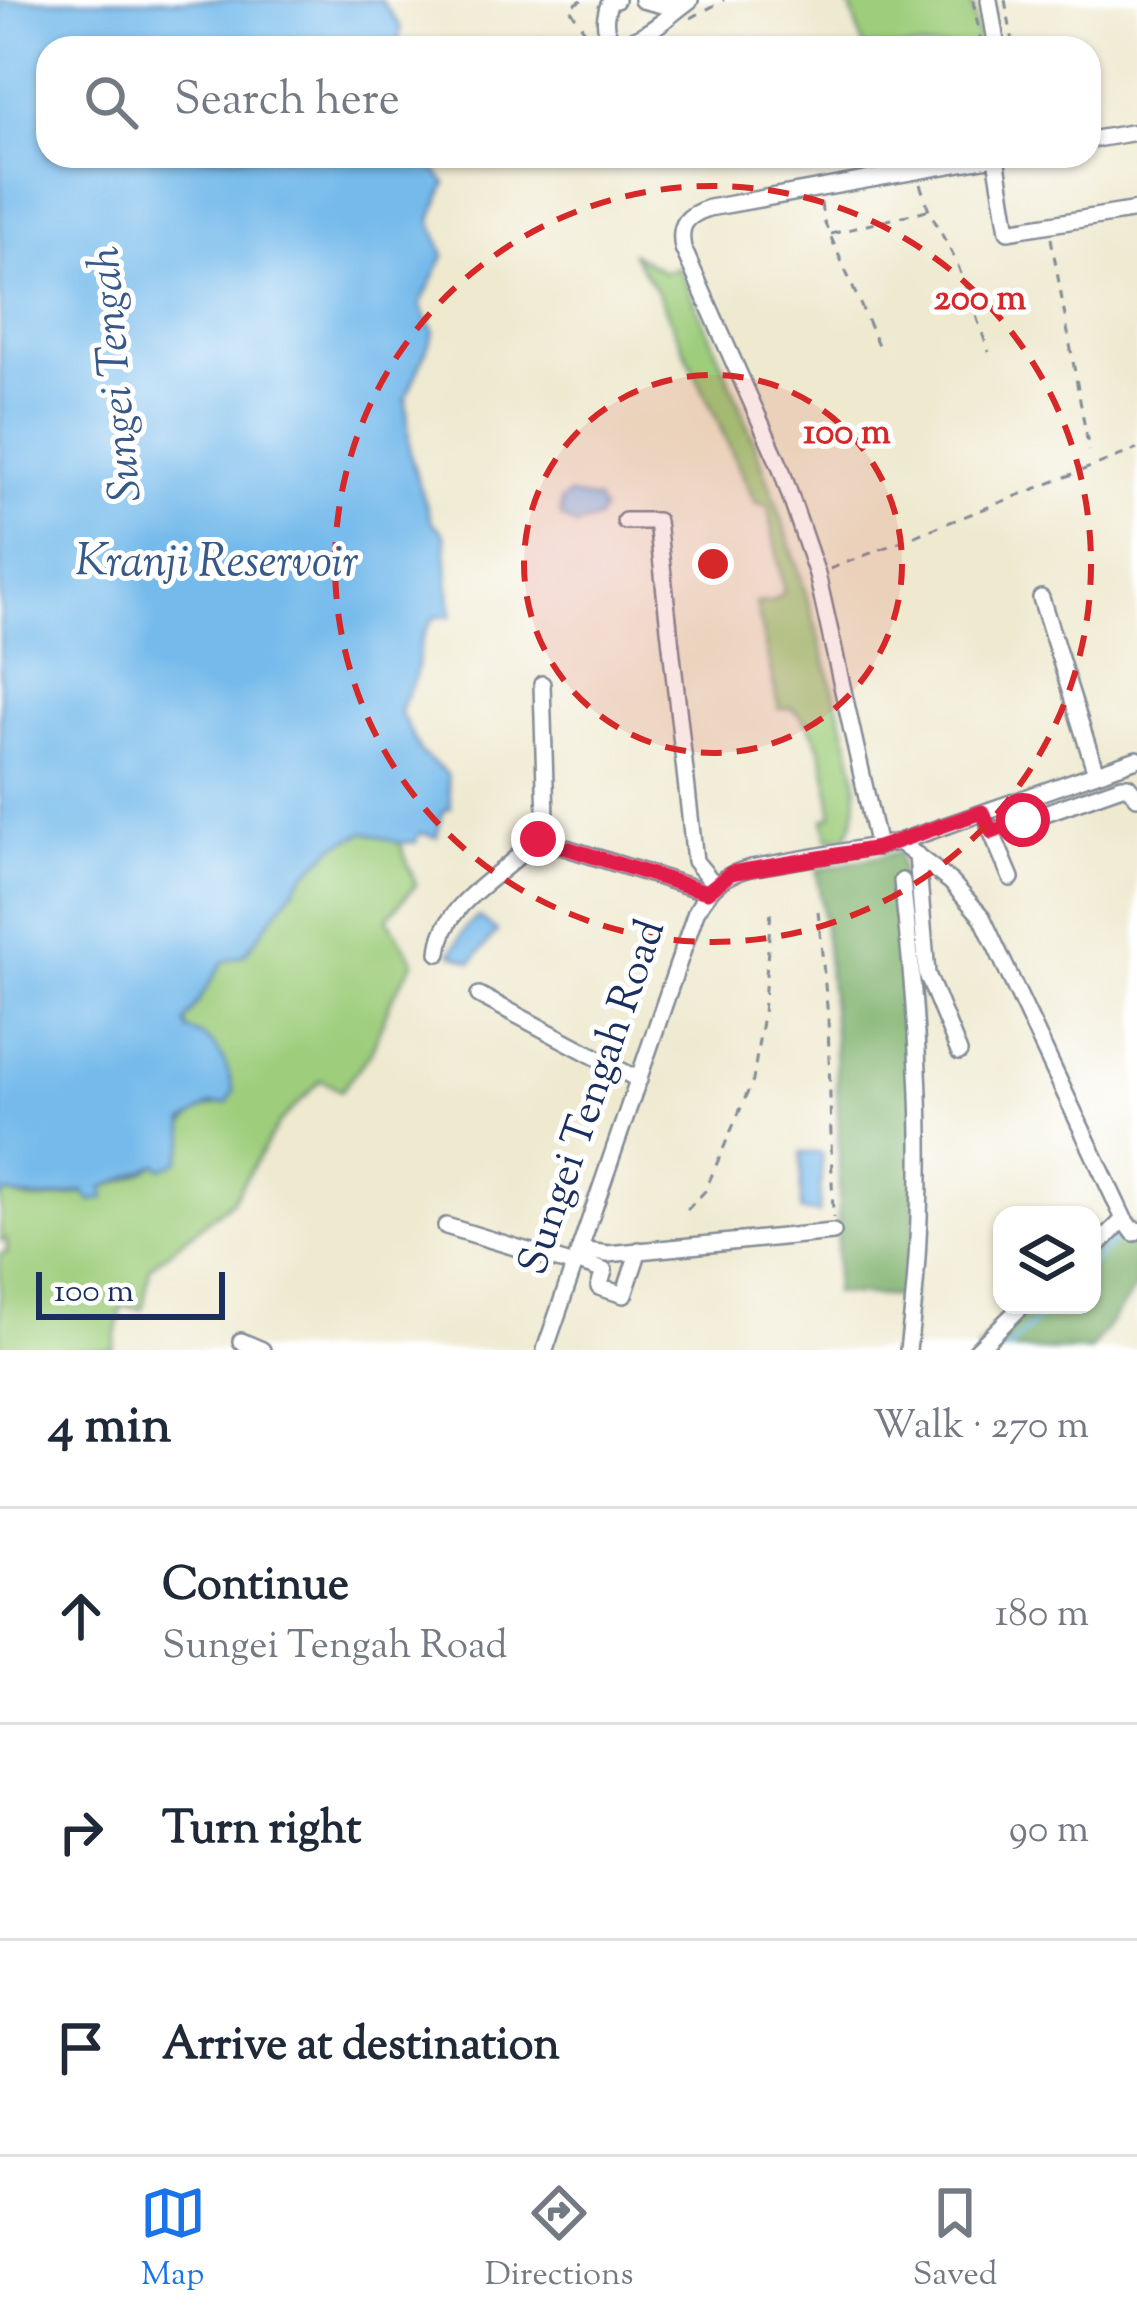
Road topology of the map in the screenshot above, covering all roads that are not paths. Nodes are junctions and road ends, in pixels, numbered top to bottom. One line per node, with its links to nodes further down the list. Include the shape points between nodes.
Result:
1 (616, 0): 5 (street, via 602,19)
2 (642, 0): 4 (street)
3 (989, 0): 7 (street)
4 (689, 1): 6 (street)
5 (612, 36)
6 (637, 36)
7 (995, 36)
8 (1137, 132): 9 (street)
9 (1101, 138)
10 (932, 168): 23 (street, via 692,213 681,238 780,466 817,574)
11 (1000, 168): 12 (street, via 1008,231)
12 (1137, 210)
13 (625, 521): 27 (street, via 657,521 695,861)
14 (1041, 598): 17 (street)
15 (542, 684): 21 (street, via 546,819)
16 (1137, 759): 17 (street, Sungei Tengah Road)
17 (1096, 773): 19 (street, Sungei Tengah Road)
18 (1137, 797): 20 (street, via 1122,786)
19 (982, 812): 20 (street); 22 (street, Sungei Tengah Road)
20 (992, 832): 25 (street)
21 (538, 839): 27 (street); 28 (street, via 463,902)
22 (899, 842): 23 (street, Sungei Tengah Road); 24 (street)
23 (878, 848): 27 (street, Sungei Tengah Road, via 751,868)
24 (917, 855): 30 (street, via 927,974); 32 (street, via 982,917)
25 (1011, 878)
26 (902, 881): 42 (street, via 920,1115 918,1277)
27 (710, 888): 31 (street, Sungei Tengah Road)
28 (439, 953)
29 (479, 995): 31 (street)
30 (959, 1052)
31 (638, 1080): 37 (street, Sungei Tengah Road)
32 (1131, 1225): 35 (street)
33 (446, 1226): 37 (street)
34 (832, 1232): 36 (street)
35 (1101, 1245)
36 (639, 1250): 37 (street); 37 (street, via 624,1295 599,1287 604,1271)
37 (576, 1259): 41 (street, Sungei Tengah Road)
38 (1014, 1314): 43 (street)
39 (241, 1340): 40 (street)
40 (262, 1350)
41 (545, 1350)
42 (908, 1350)
43 (976, 1350)

